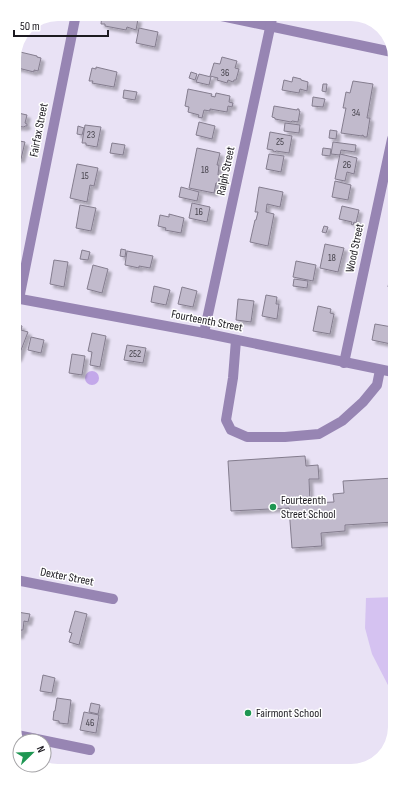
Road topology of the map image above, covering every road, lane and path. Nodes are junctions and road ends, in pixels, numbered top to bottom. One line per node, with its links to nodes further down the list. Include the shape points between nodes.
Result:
1 (75, 21): 7 (street, Fairfax Street)
2 (246, 21): 4 (street)
3 (271, 21): 4 (street, Ralph Street)
4 (270, 26): 5 (street); 9 (street, Ralph Street)
5 (387, 51)
6 (388, 158): 11 (street, Wood Street)
7 (21, 279)
8 (21, 299): 9 (street, Fourteenth Street)
9 (204, 333): 10 (street, Fourteenth Street)
10 (236, 340): 11 (street, Fourteenth Street); 12 (street, via 226,420 231,430 247,437 319,434 342,421 363,402 377,385)
11 (344, 362): 12 (street, Fourteenth Street)
12 (380, 370): 13 (street, Fourteenth Street)
13 (388, 371)
14 (21, 581): 15 (street, Dexter Street)
15 (113, 599)
16 (52, 742): 17 (street)
17 (90, 750)

